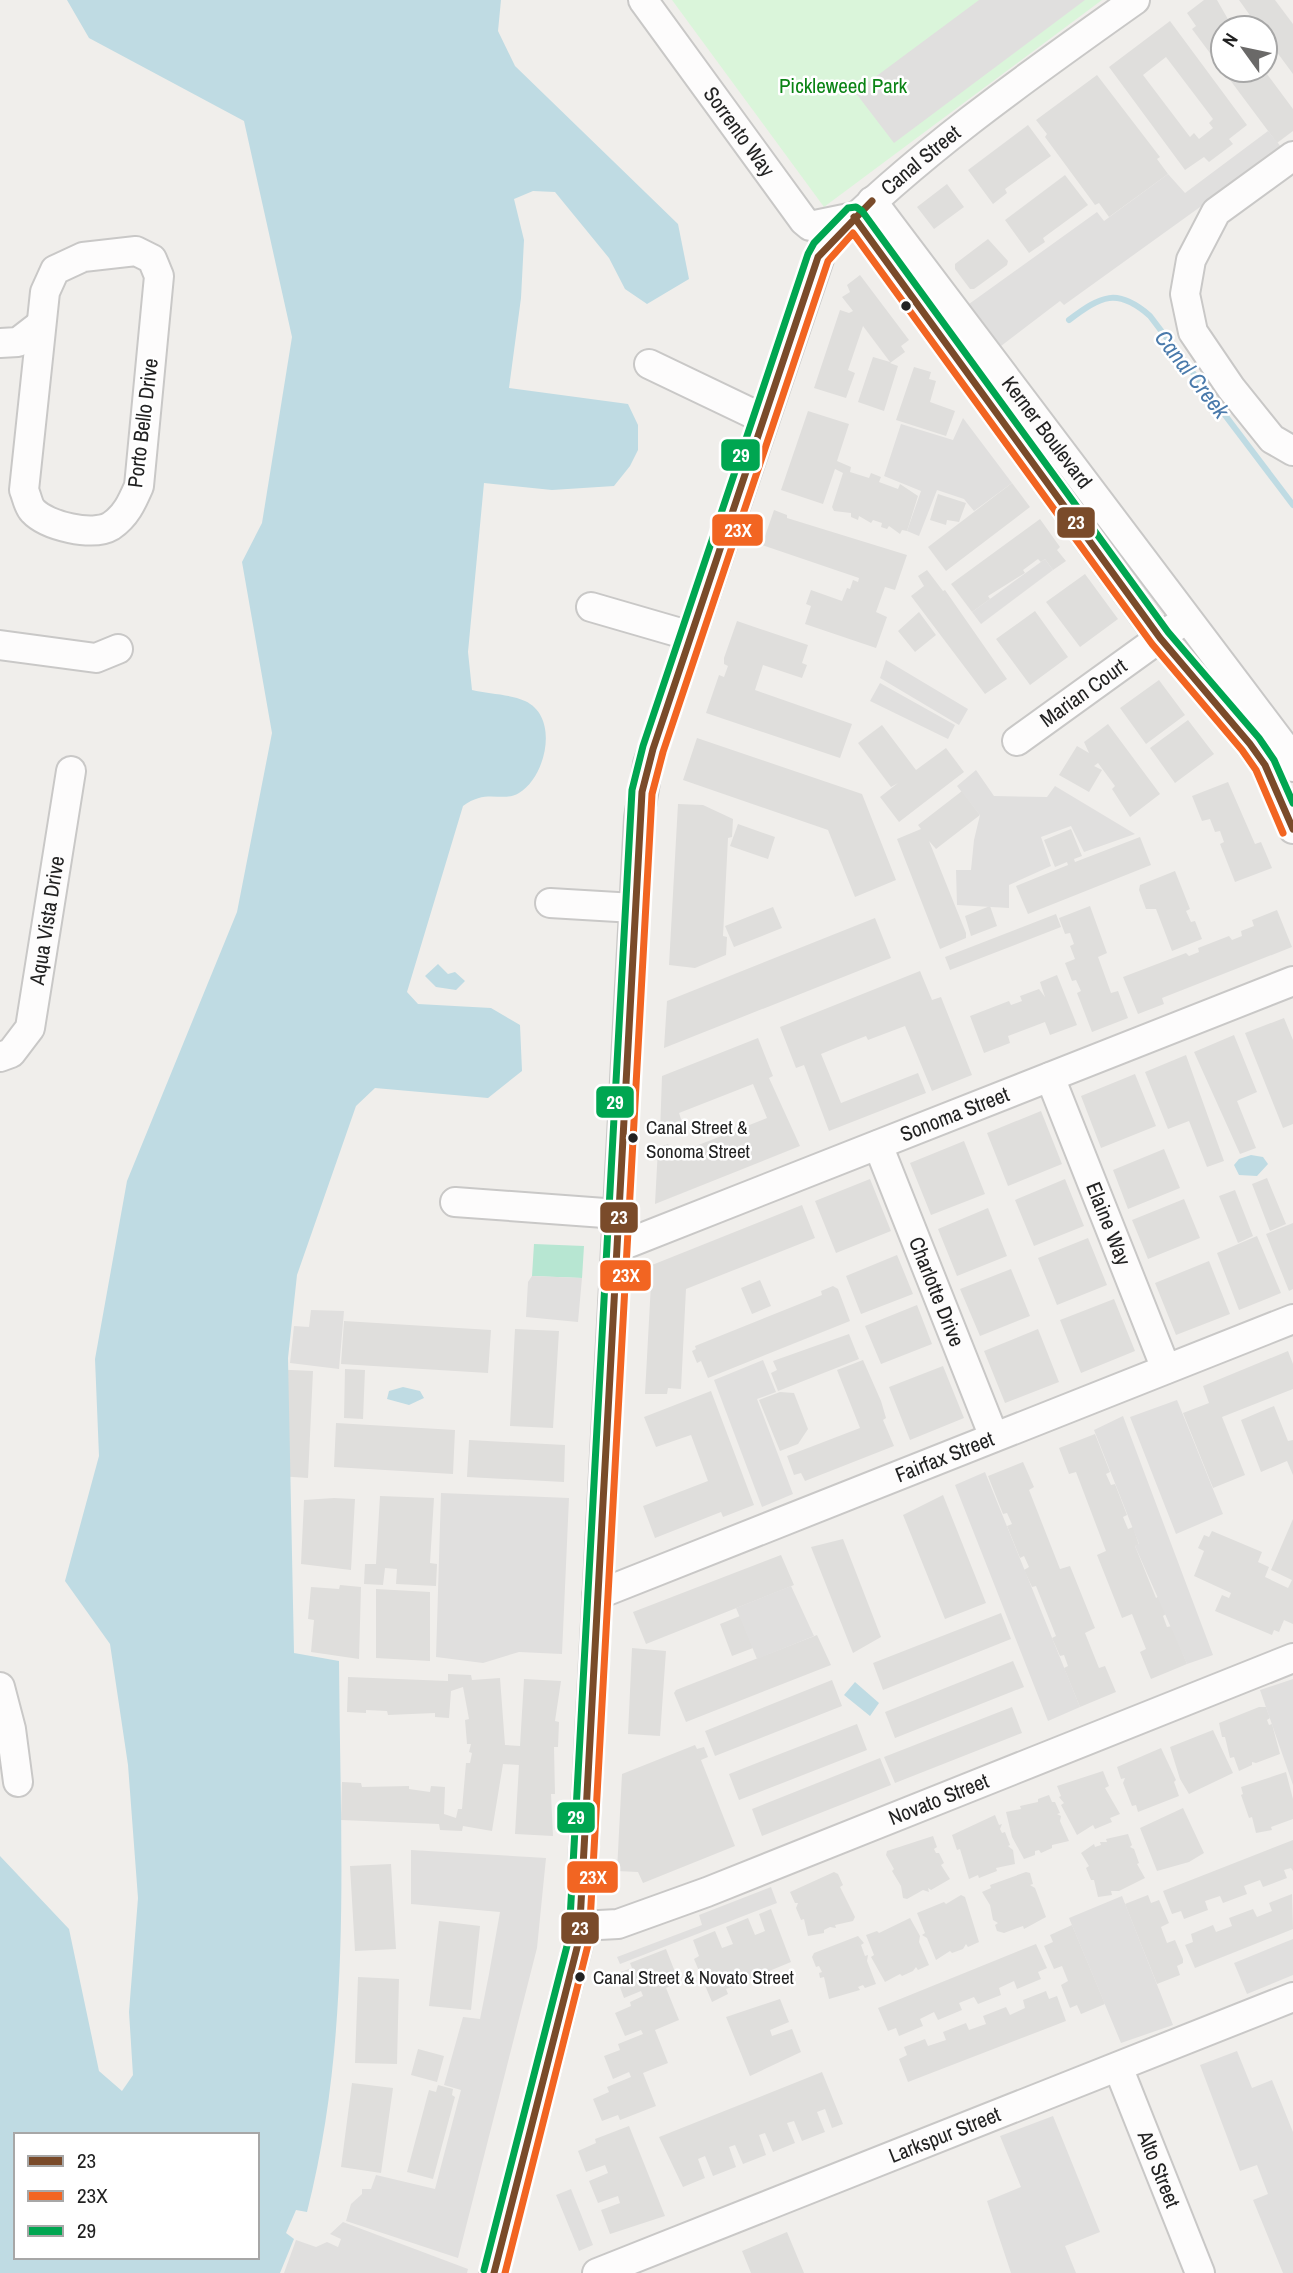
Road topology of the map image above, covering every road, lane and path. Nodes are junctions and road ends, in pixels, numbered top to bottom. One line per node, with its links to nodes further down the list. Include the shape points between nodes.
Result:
1 (643, 0): 4 (street, Sorrento Way, via 804,221 810,226)
2 (1135, 0): 4 (street, Canal Street, via 957,128)
3 (1293, 156): 11 (street, via 1216,212 1191,260 1185,294 1194,332 1231,388 1272,439)
4 (863, 209): 10 (street, Canal Street, via 818,257); 13 (street, Kerner Boulevard); 15 (street, Kerner Boulevard)
5 (40, 325): 6 (street, via 18,342); 9 (street, Porto Bello Drive); 9 (street, Porto Bello Drive, via 45,292 55,270 83,257 136,251 152,259 159,276 139,486 126,513 109,527 97,531 49,522 31,510 24,491)
6 (0, 343)
7 (0, 359): 9 (street, via 18,366)
8 (649, 364): 10 (street)
9 (34, 382)
10 (764, 419): 14 (street, Canal Street)
11 (1293, 450)
12 (591, 607): 14 (street)
13 (1185, 619): 15 (street, Marian Court); 19 (street, Kerner Boulevard, via 1284,748)
14 (691, 636): 23 (street, Canal Street, via 642,792)
15 (1160, 638): 18 (street, Marian Court); 21 (street, Kerner Boulevard, via 1265,765)
16 (0, 645): 17 (street, via 96,658)
17 (117, 649)
18 (1017, 741)
19 (1293, 767)
20 (71, 771): 25 (street, Aqua Vista Drive, via 30,1028 11,1053)
21 (1293, 829)
22 (550, 904): 23 (street)
23 (634, 908): 29 (street, Canal Street)
24 (1293, 981): 26 (street, Sonoma Street)
25 (0, 1057)
26 (1050, 1077): 27 (street, Sonoma Street); 32 (street, Elaine Way)
27 (878, 1145): 30 (street, Sonoma Street); 33 (street, Charlotte Drive)
28 (455, 1202): 29 (street)
29 (618, 1214): 30 (street, Canal Street)
30 (616, 1248): 34 (street, Canal Street)
31 (1293, 1318): 32 (street, Fairfax Street)
32 (1166, 1369): 33 (street, Fairfax Street)
33 (994, 1437): 34 (street, Fairfax Street)
34 (597, 1595): 39 (street, Canal Street)
35 (1293, 1658): 39 (street, Novato Street, via 707,1892 618,1924)
36 (0, 1687): 37 (street)
37 (6, 1727): 38 (street)
38 (18, 1782)
39 (580, 1926): 42 (street, Canal Street, via 573,1974)
40 (1293, 1997): 41 (street, Larkspur Street)
41 (1118, 2067): 43 (street, Larkspur Street); 44 (street, Alto Street)
42 (494, 2273)
43 (597, 2273)
44 (1200, 2273)

